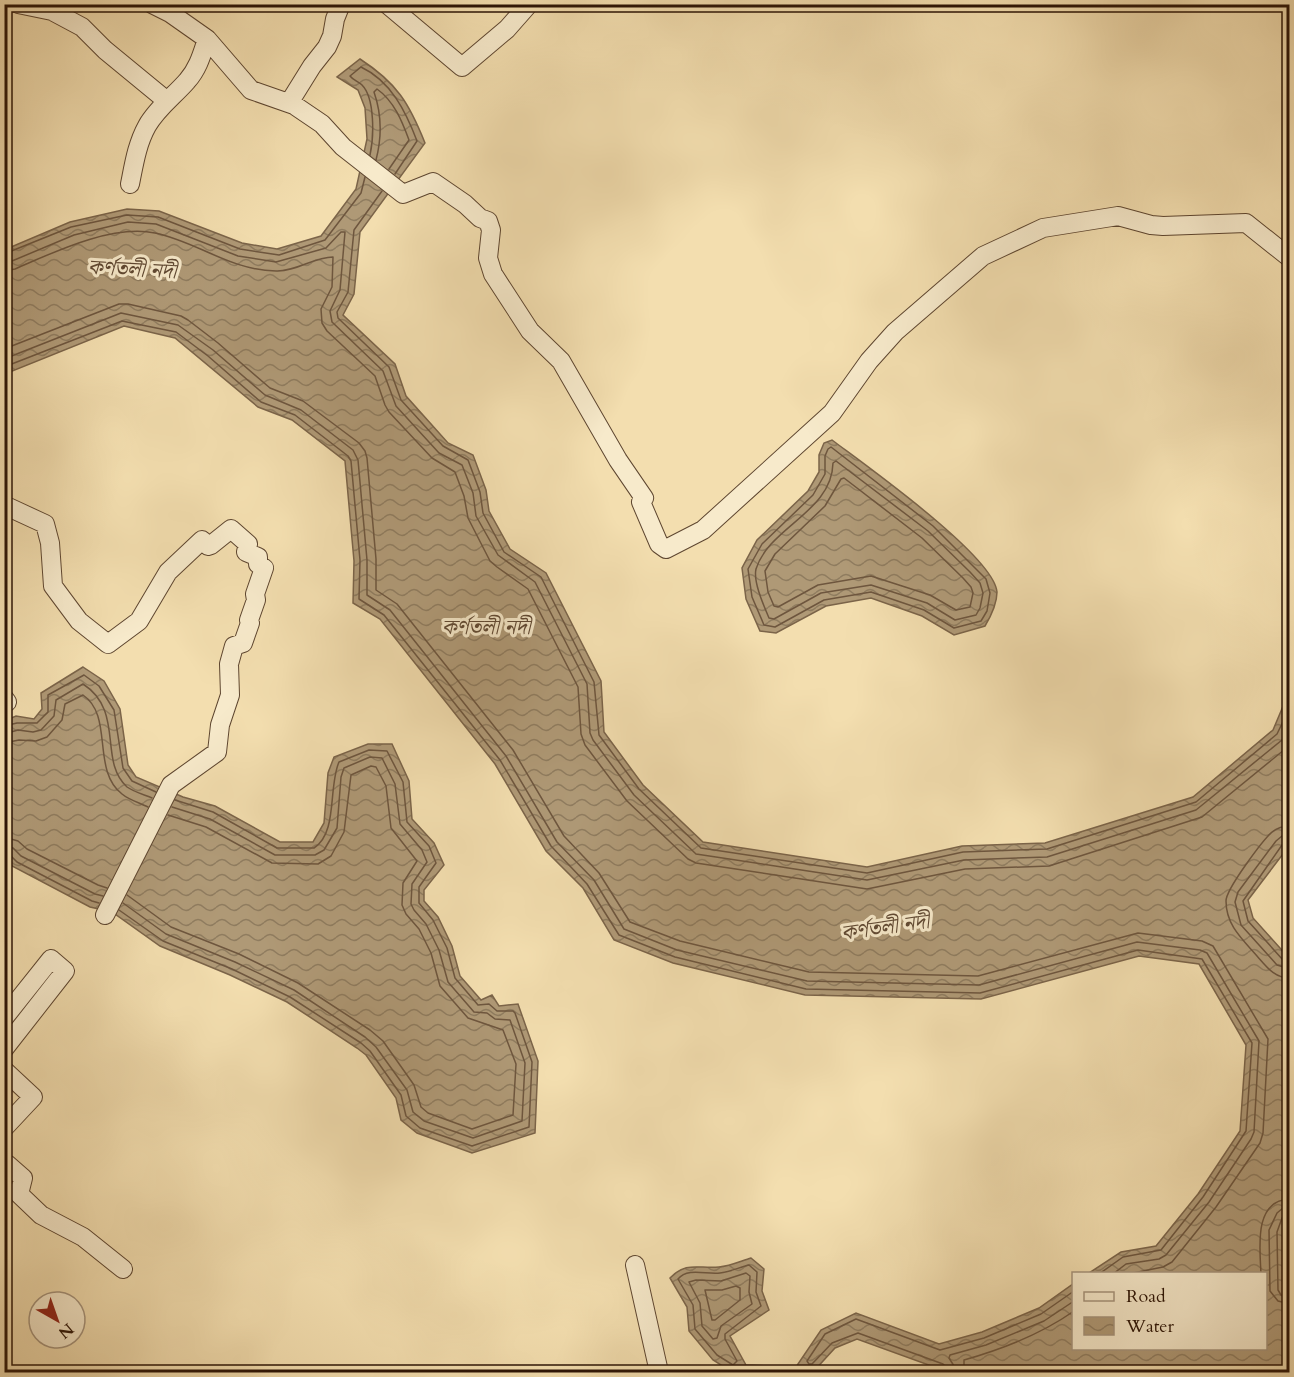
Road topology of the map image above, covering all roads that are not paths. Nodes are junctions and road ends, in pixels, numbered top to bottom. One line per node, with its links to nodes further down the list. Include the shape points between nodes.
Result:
1 (18, 4): 7 (street, via 52,11 82,27)
2 (152, 4): 6 (street)
3 (341, 4): 8 (street, via 327,47)
4 (387, 4): 5 (street, via 462,67 507,29)
5 (529, 4)
6 (207, 39): 7 (street, via 200,63); 8 (street, via 251,90)
7 (167, 101): 9 (street, via 147,126)
8 (289, 103): 10 (street, via 322,124 343,147 403,194 432,182 488,221 488,258 493,274 530,331 561,361 644,498 641,502 658,544 666,549 703,530 832,413 895,332 982,256 1033,232 1118,216 1163,226 1246,223)
9 (130, 184)
10 (1290, 258)
11 (4, 505): 14 (street, via 45,524 53,586 79,621 108,644 140,621 168,572 202,540 211,545 231,529 248,544 246,552 258,557 258,564 264,568 243,643 234,646 229,664 230,695 220,725 217,752 171,785)
12 (4, 698): 13 (street)
13 (4, 703)
14 (105, 915)
15 (4, 1018): 16 (street, via 51,959 65,971)
16 (4, 1049)
17 (4, 1070): 18 (street, via 33,1097)
18 (4, 1128)
19 (4, 1166): 21 (street, via 7,1164 23,1178 19,1194 41,1215 83,1237)
20 (635, 1265): 22 (street)
21 (123, 1269)
22 (659, 1372)

